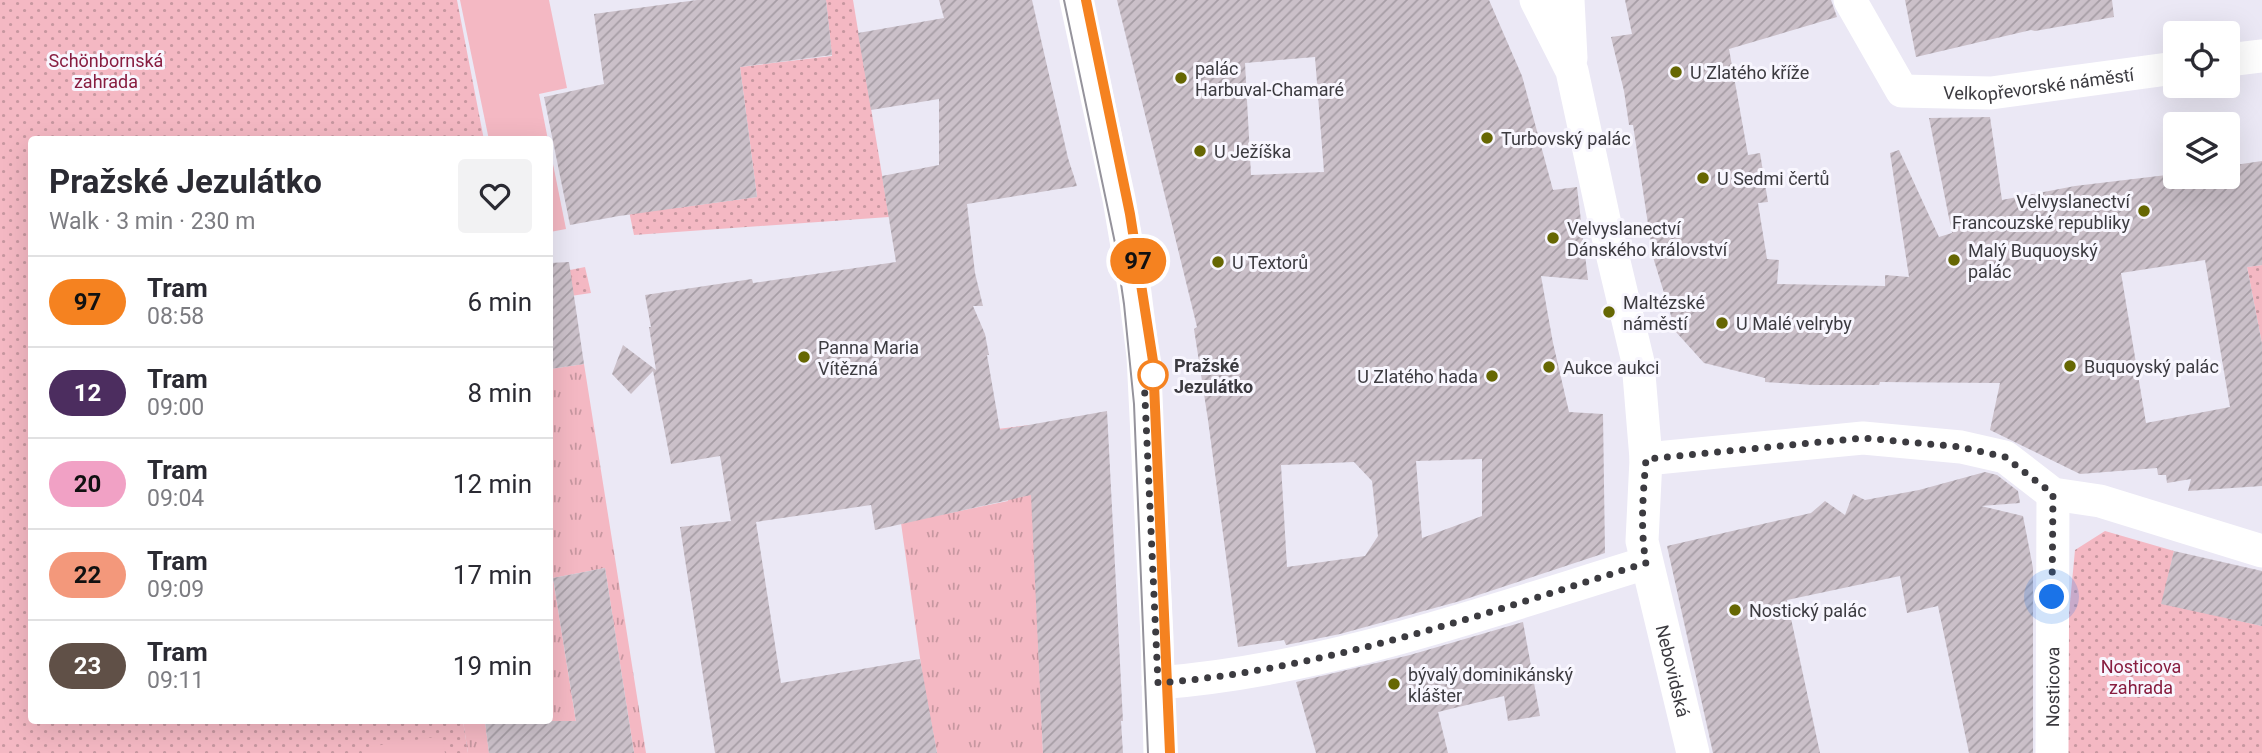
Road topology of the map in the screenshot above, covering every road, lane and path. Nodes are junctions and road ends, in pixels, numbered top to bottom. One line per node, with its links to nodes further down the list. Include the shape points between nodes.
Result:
1 (1076, 0): 13 (street, via 1119,199 1143,356)
2 (1536, 0): 8 (street)
3 (1568, 0): 8 (street)
4 (1850, 0): 7 (street, Velkopřevorské náměstí, via 1902,90 1991,93)
5 (2262, 56): 6 (street)
6 (2240, 59)
7 (2163, 70)
8 (1572, 71): 9 (street, via 1638,362)
9 (1646, 459): 10 (street, via 1863,438 1961,447 2005,457); 12 (street, via 1642,541)
10 (2053, 494): 11 (street, via 2100,501); 16 (street, Nosticova)
11 (2262, 551)
12 (1649, 576): 13 (street, via 1610,574 1407,637 1259,670); 15 (street, Nebovidská)
13 (1158, 683): 14 (street)
14 (1160, 753)
15 (1693, 753)
16 (2052, 753)

